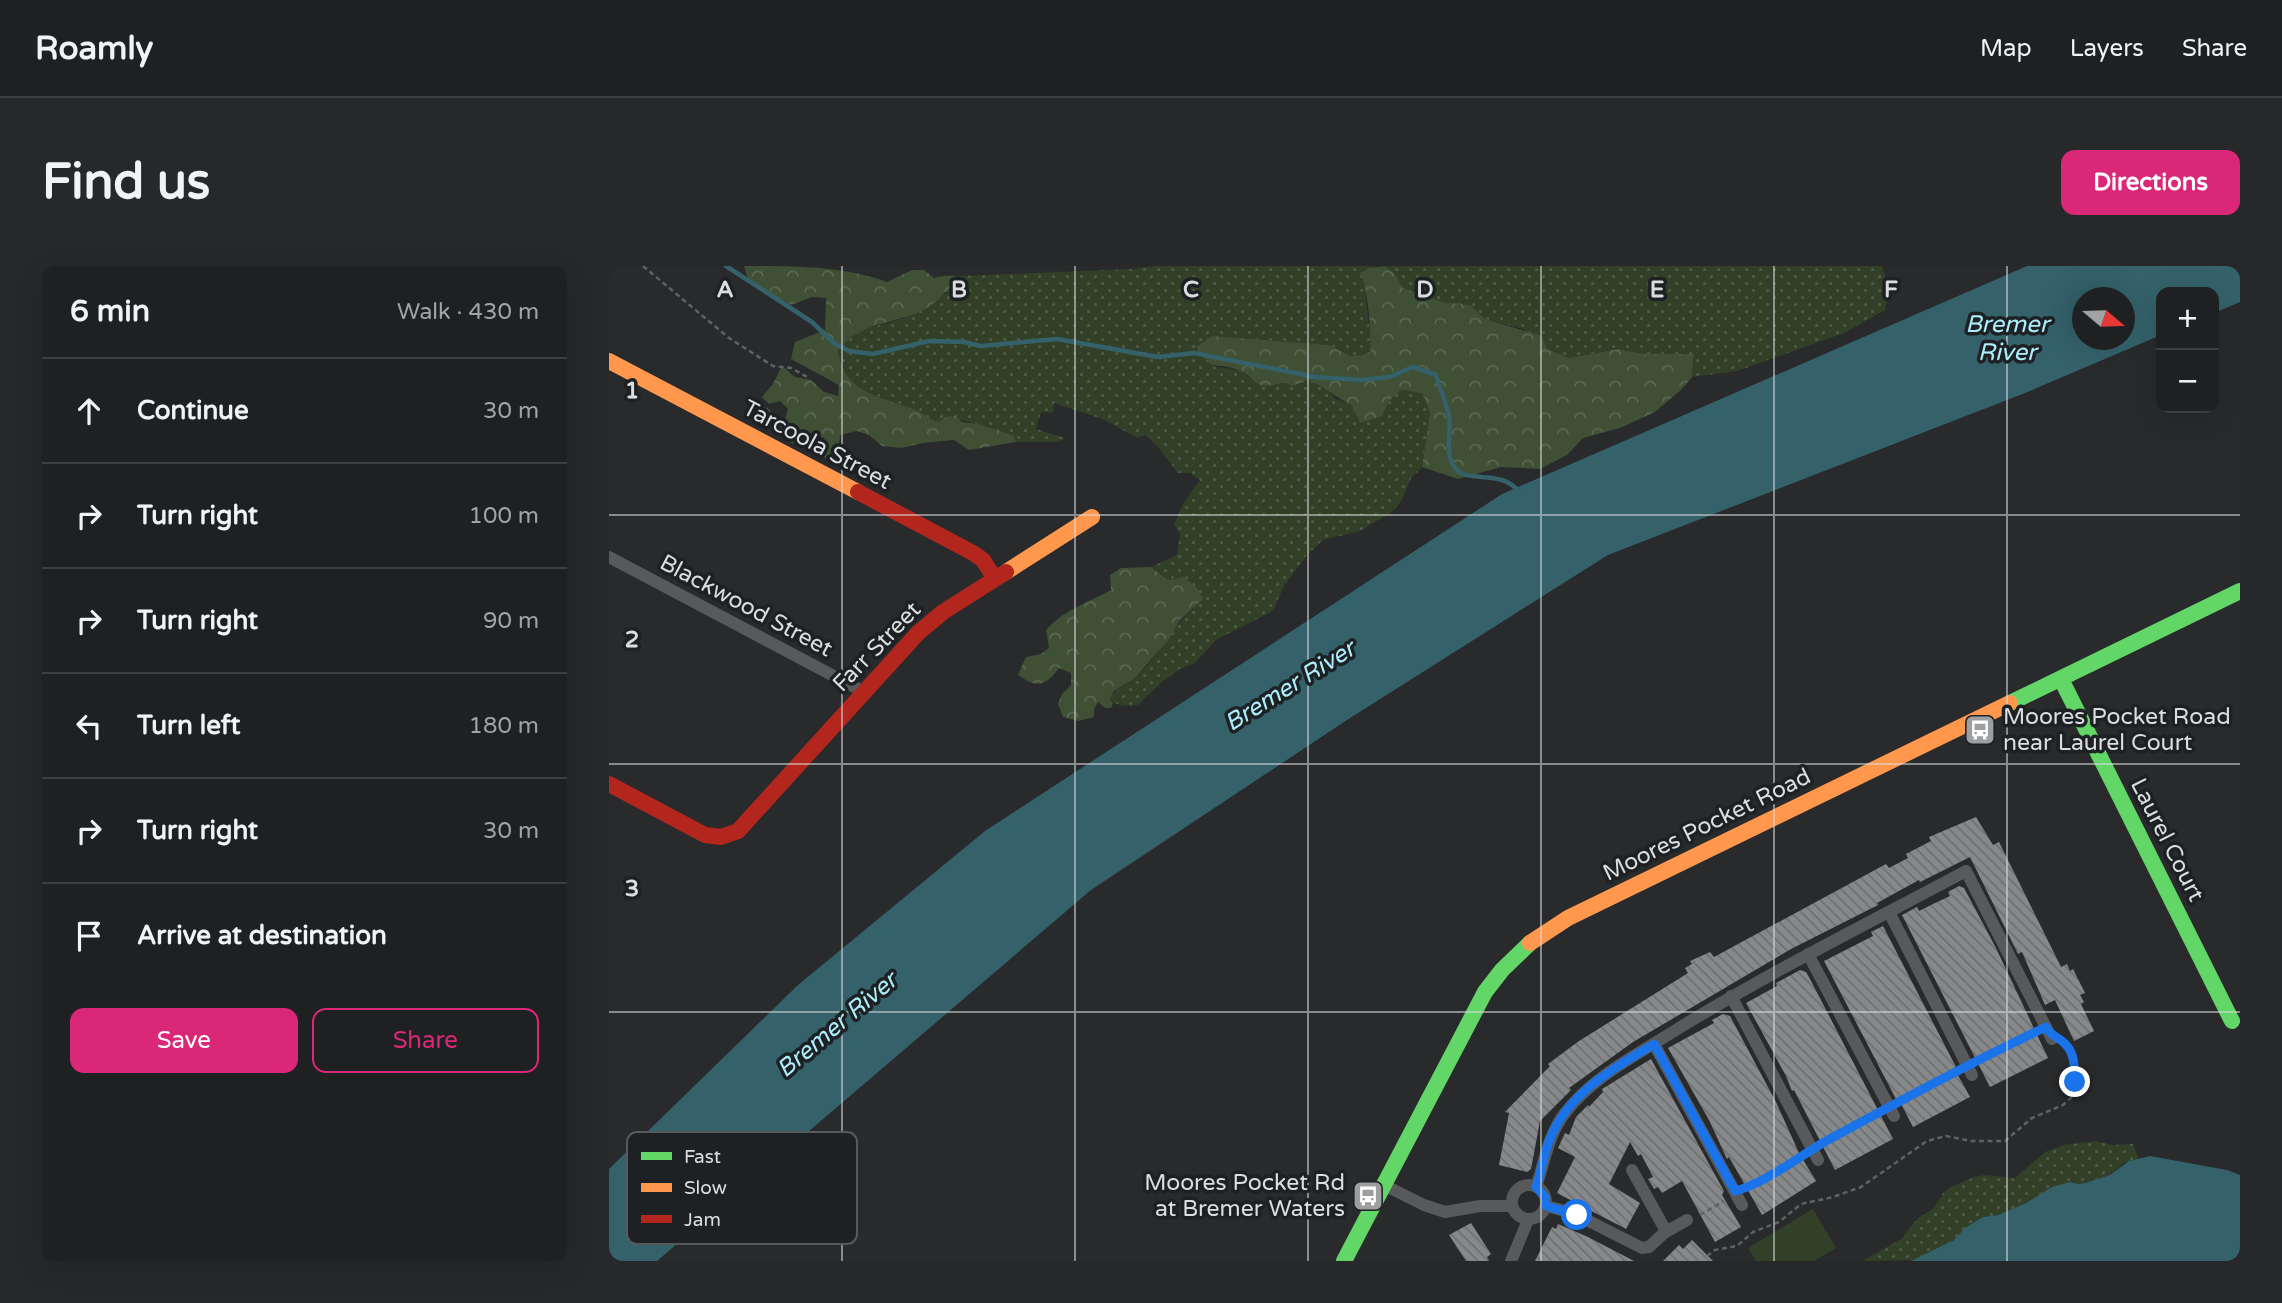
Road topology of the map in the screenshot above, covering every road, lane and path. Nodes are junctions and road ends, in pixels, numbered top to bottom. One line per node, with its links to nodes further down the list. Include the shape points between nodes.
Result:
1 (643, 266): 3 (path, via 729,338 773,366 791,368)
2 (609, 361): 6 (street, Tarcoola Street, via 972,553 983,560)
3 (810, 378)
4 (1092, 517): 6 (street, Farr Street)
5 (609, 557): 9 (street, Blackwood Street)
6 (995, 579): 9 (street, Farr Street, via 918,633)
7 (2240, 591): 8 (street, Moores Pocket Road)
8 (2061, 679): 14 (street, Laurel Court); 21 (street, Moores Pocket Road, via 1543,933 1502,969 1485,992)
9 (864, 692): 10 (street, Farr Street, via 738,831 720,837 705,835)
10 (609, 784)
11 (1889, 912): 12 (street); 15 (street, via 1966,871); 17 (street)
12 (1808, 954): 13 (street); 18 (street)
13 (1731, 996): 16 (street); 19 (street)
14 (2232, 1021)
15 (2049, 1033): 17 (path); 30 (path, via 2065,1044 2074,1061 2075,1091 2065,1104 2032,1118 2005,1141 1946,1136 1927,1141 1861,1187 1798,1205 1779,1222 1753,1232 1737,1246)
16 (1654, 1044): 22 (street, via 1595,1081 1566,1112 1550,1137); 23 (street)
17 (1969, 1070): 18 (path)
18 (1891, 1112): 19 (path)
19 (1815, 1154): 23 (path)
20 (1632, 1170): 29 (street)
21 (1384, 1185): 25 (street, via 1442,1211); 31 (street, Moores Pocket Road)
22 (1536, 1187): 25 (street, via 1518,1189); 26 (street)
23 (1735, 1191): 24 (street); 28 (path, via 1727,1200)
24 (1742, 1205)
25 (1512, 1206): 27 (street, via 1518,1216)
26 (1546, 1206): 27 (street, via 1540,1216); 29 (street, via 1573,1213 1642,1248)
27 (1528, 1220): 32 (street)
28 (1687, 1220): 29 (street)
29 (1666, 1231)
30 (1707, 1256)
31 (1344, 1261)
32 (1511, 1261)

